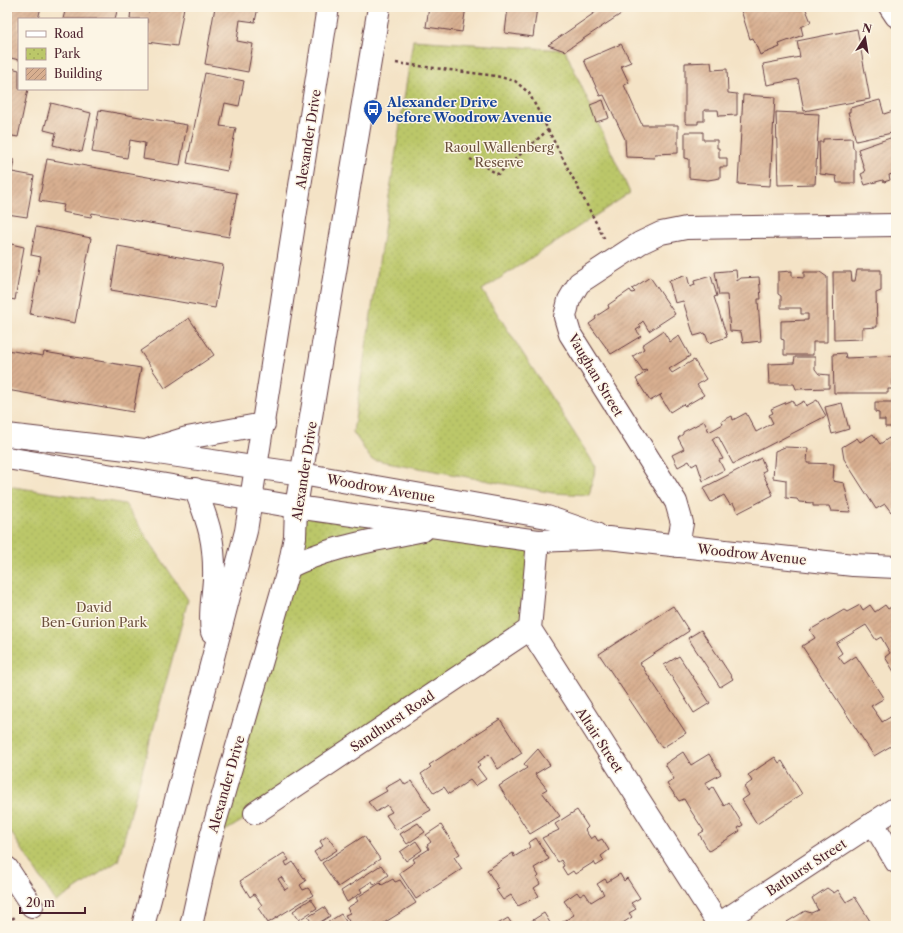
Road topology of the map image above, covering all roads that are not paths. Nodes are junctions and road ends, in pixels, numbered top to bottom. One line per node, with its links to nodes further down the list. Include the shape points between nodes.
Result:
1 (328, 7): 6 (main road, Alexander Drive)
2 (380, 7): 11 (main road, Alexander Drive)
3 (890, 7): 4 (main road)
4 (896, 16)
5 (896, 225): 18 (main road, Vaughan Street, via 686,228 661,233 578,284 569,300 565,317 570,334 676,502 682,524)
6 (264, 424): 8 (main road, via 187,438); 10 (main road, Alexander Drive)
7 (7, 435): 8 (main road, Woodrow Avenue)
8 (144, 451): 10 (main road, Woodrow Avenue)
9 (7, 458): 12 (main road, Woodrow Avenue)
10 (256, 466): 11 (main road, Woodrow Avenue); 13 (main road, Alexander Drive)
11 (302, 474): 14 (main road, Alexander Drive); 16 (main road, Woodrow Avenue, via 546,517)
12 (195, 489): 13 (main road, Woodrow Avenue); 22 (main road, via 212,536 214,581 210,620)
13 (250, 499): 14 (main road, Woodrow Avenue); 22 (main road, Alexander Drive, via 246,531)
14 (296, 507): 15 (main road, Woodrow Avenue); 19 (main road, Alexander Drive, via 295,537)
15 (438, 526): 17 (main road, Woodrow Avenue); 19 (main road, via 332,551 307,558)
16 (608, 538): 17 (main road, Woodrow Avenue); 18 (main road, Woodrow Avenue)
17 (538, 541): 21 (main road)
18 (678, 546): 20 (main road, Woodrow Avenue, via 853,565)
19 (289, 567): 31 (main road, Alexander Drive, via 210,840)
20 (896, 567)
21 (530, 629): 24 (main road, Sandhurst Road); 29 (main road, Altair Street)
22 (215, 650): 30 (main road, Alexander Drive)
23 (896, 808): 25 (main road, Bathurst Street)
24 (255, 813)
25 (873, 823): 26 (main road); 29 (main road, Bathurst Street)
26 (896, 862)
27 (7, 868): 28 (main road)
28 (32, 906)
29 (718, 925)
30 (143, 926)
31 (191, 926)

